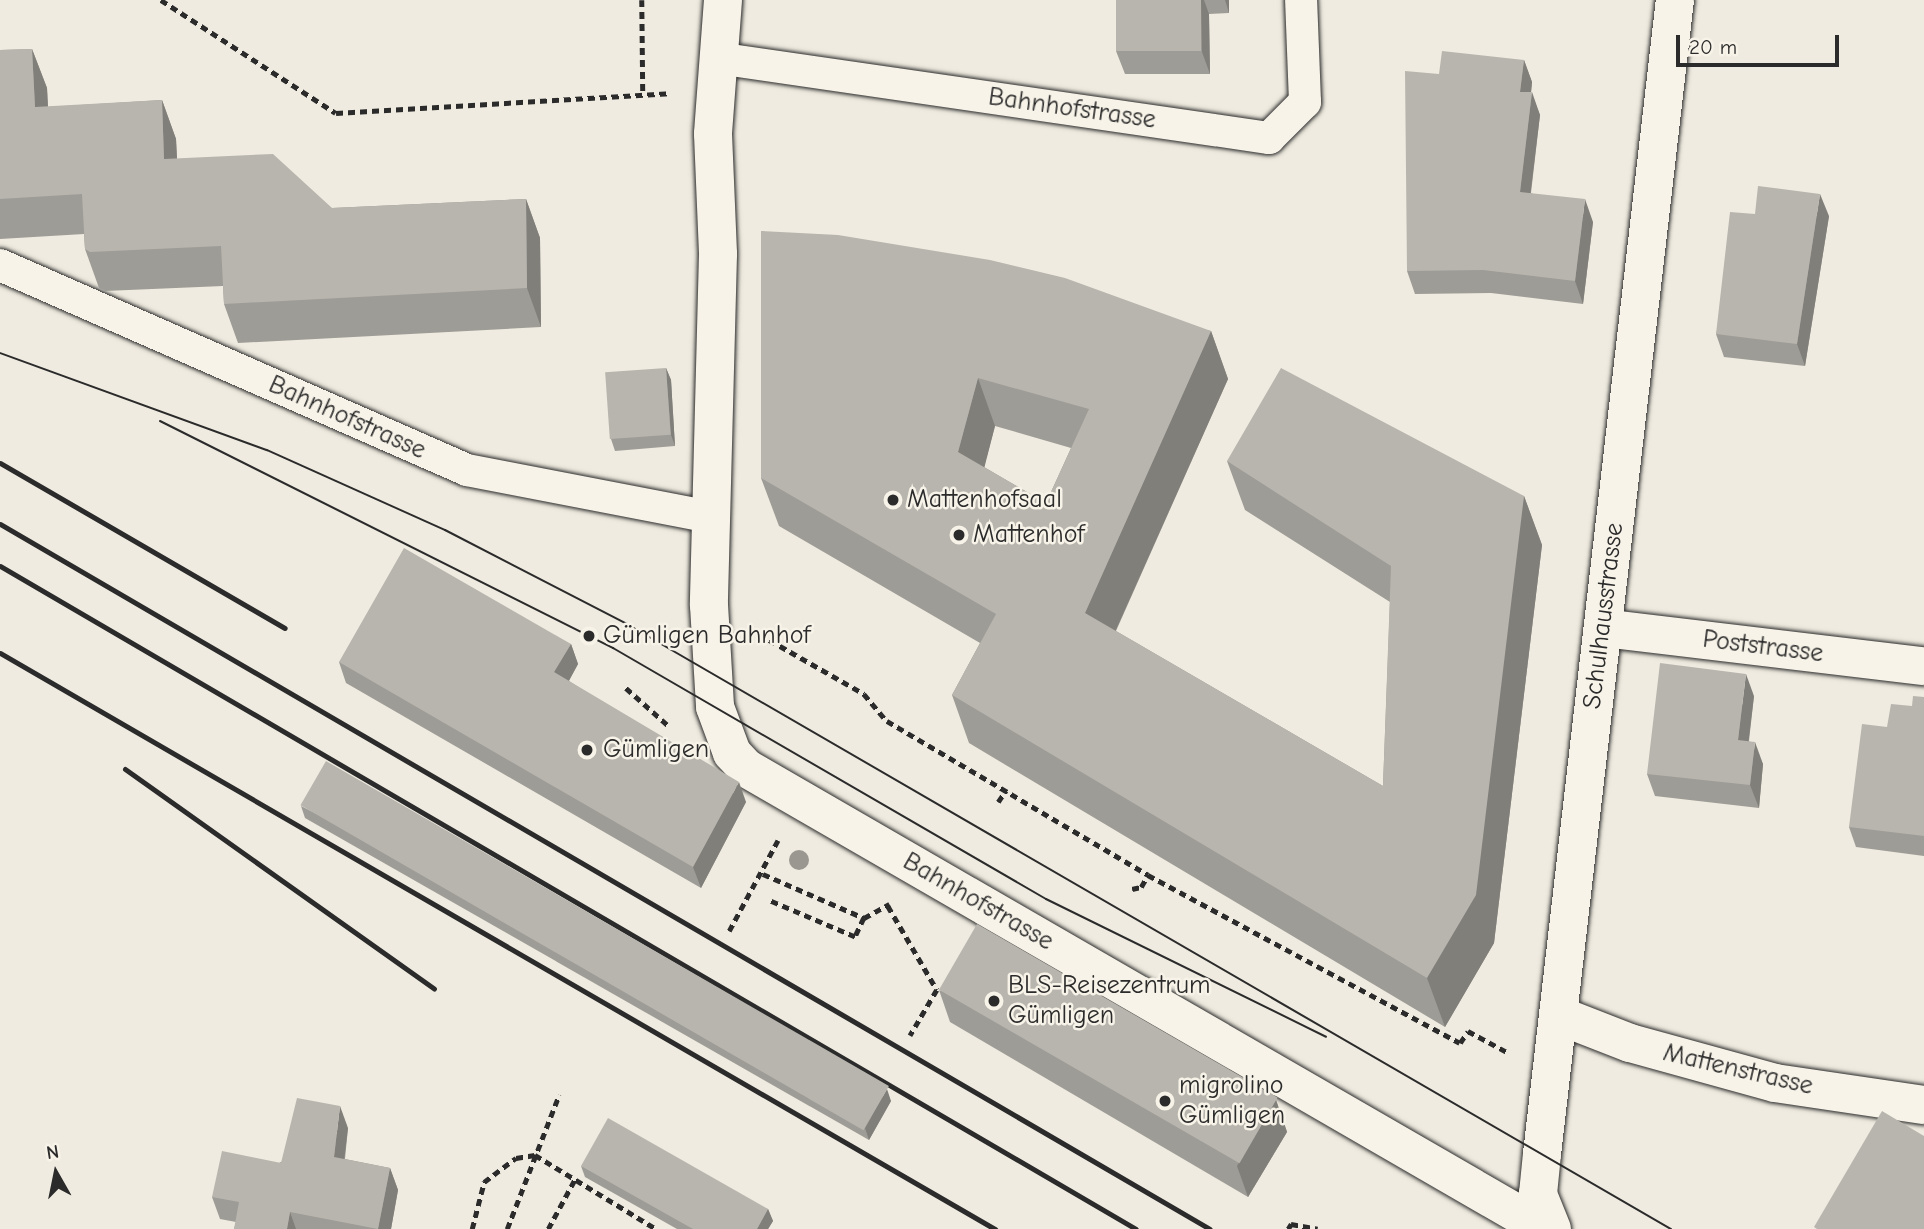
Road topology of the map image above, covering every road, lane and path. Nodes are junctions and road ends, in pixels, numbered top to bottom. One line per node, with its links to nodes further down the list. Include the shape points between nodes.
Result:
1 (161, 0): 8 (path, via 336,113)
2 (642, 0): 8 (path)
3 (723, 0): 6 (street, Bahnhofstrasse)
4 (1301, 0): 6 (lane, Bahnhofstrasse, via 1305,102 1269,138)
5 (1675, 0): 12 (street, Schulhausstrasse)
6 (724, 59): 10 (street, Bahnhofstrasse, via 713,135 718,254)
7 (669, 93): 8 (path)
8 (643, 95)
9 (0, 265): 10 (lane, Bahnhofstrasse, via 467,470)
10 (711, 517): 11 (street, Bahnhofstrasse)
11 (709, 605): 14 (path, via 864,694 887,721); 34 (street, Bahnhofstrasse, via 720,732 746,768)
12 (1603, 628): 13 (street, Poststrasse); 21 (street, Schulhausstrasse)
13 (1924, 666)
14 (1006, 790): 15 (path); 16 (path)
15 (998, 803)
16 (1148, 875): 17 (path, via 1142,887); 23 (path, via 1460,1043 1468,1031)
17 (1132, 889)
18 (770, 901): 19 (path, via 855,937)
19 (864, 918): 20 (path, via 763,874); 22 (path, via 888,906 937,990)
20 (729, 931)
21 (1558, 1015): 23 (street, Schulhausstrasse); 25 (street, Mattenstrasse, via 1630,1043 1775,1083)
22 (910, 1037)
23 (1551, 1074): 35 (street, Schulhausstrasse, via 1538,1194)
24 (559, 1095): 26 (path)
25 (1924, 1105)
26 (535, 1155): 27 (path); 29 (path, via 516,1158 484,1182); 30 (path)
27 (575, 1179): 28 (path); 31 (path)
28 (550, 1228)
29 (472, 1229)
30 (507, 1229)
31 (656, 1229)
32 (1288, 1229): 33 (path, via 1291,1224)
33 (1318, 1229)
34 (1544, 1229)
35 (1552, 1229)

